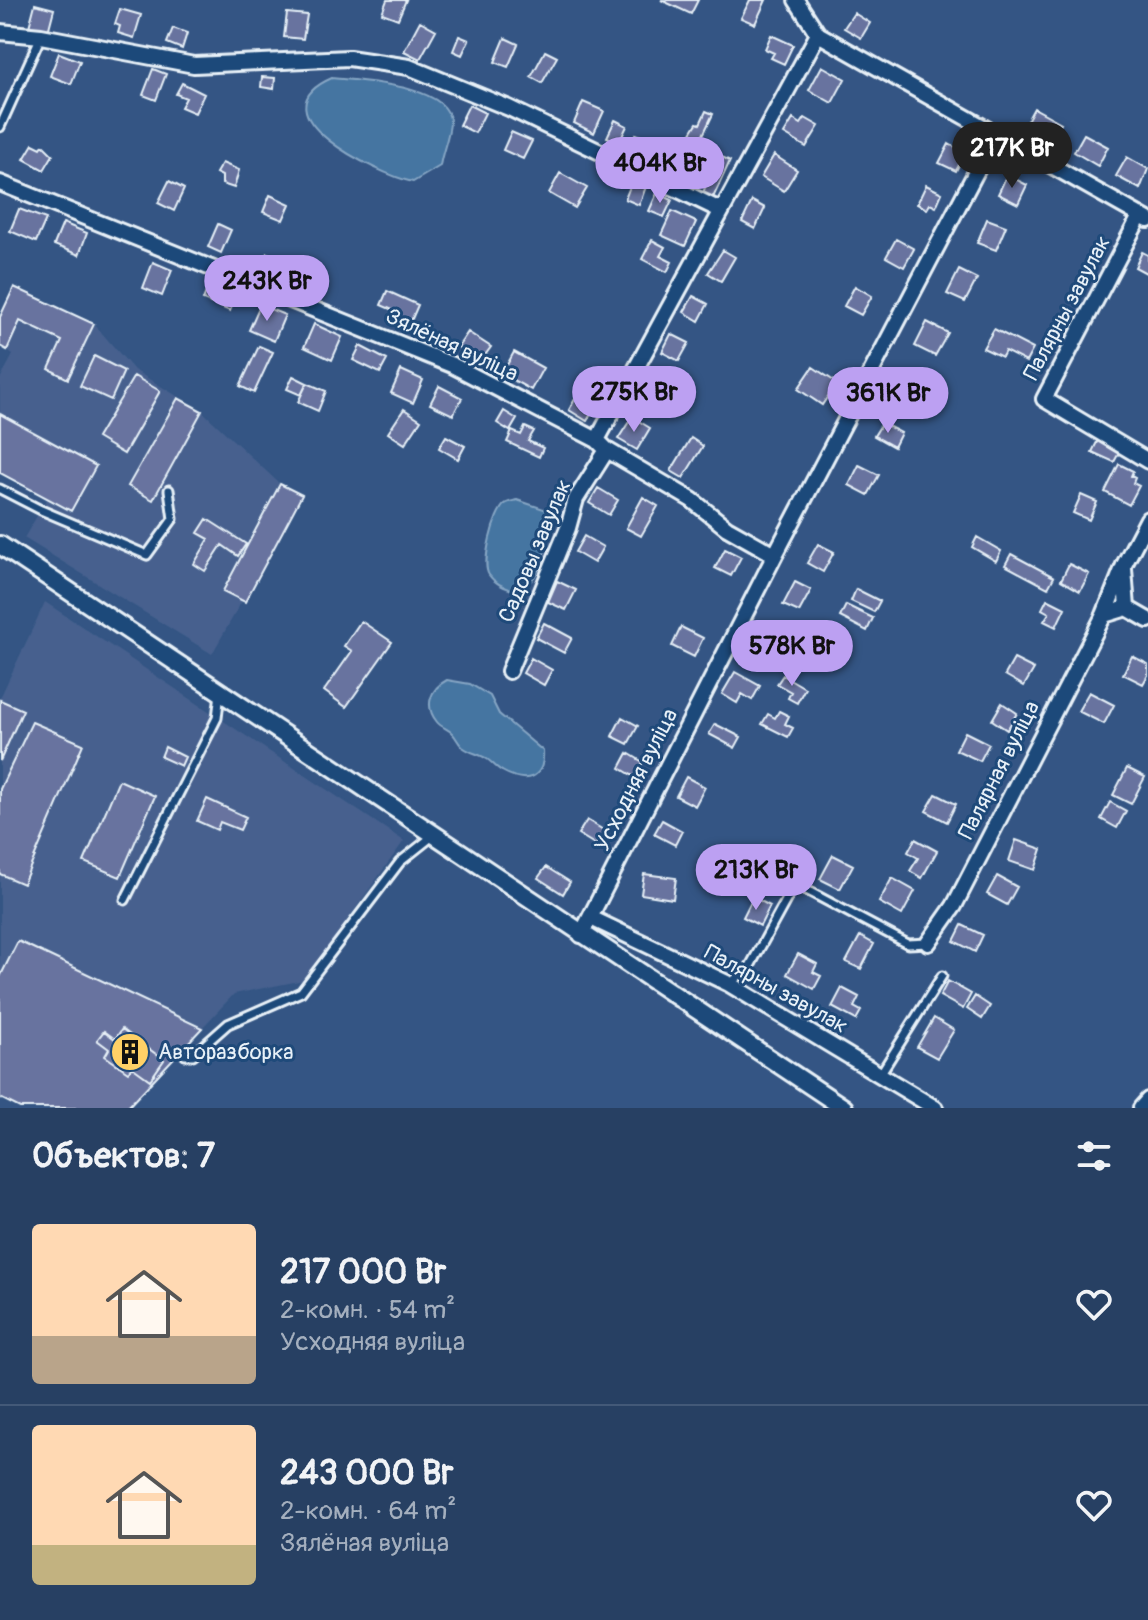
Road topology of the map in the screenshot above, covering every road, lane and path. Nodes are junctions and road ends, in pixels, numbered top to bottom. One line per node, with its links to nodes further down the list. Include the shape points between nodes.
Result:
1 (800, 1): 3 (street)
2 (0, 32): 4 (street)
3 (818, 34): 6 (street); 8 (street, Садовы завулак)
4 (41, 36): 5 (lane); 8 (street, via 194,65 349,58 409,67 509,108)
5 (0, 127)
6 (996, 134): 9 (street); 16 (street, Усходняя вуліца)
7 (0, 183): 10 (street, Зялёная вуліца, via 452,365)
8 (720, 210): 10 (street, Садовы завулак)
9 (1144, 218): 11 (street, Палярны завулак, via 1044,399)
10 (602, 445): 16 (street, Зялёная вуліца); 21 (street, Садовы завулак)
11 (1148, 461)
12 (0, 489): 13 (lane, via 147,555 173,519)
13 (169, 490)
14 (1148, 519): 17 (street)
15 (0, 545): 22 (street)
16 (775, 555): 25 (street, Усходняя вуліца)
17 (1124, 565): 18 (street); 19 (street)
18 (1127, 608): 19 (street); 20 (street)
19 (1104, 615): 27 (street, Палярная вуліца, via 954,906)
20 (1148, 620)
21 (509, 671)
22 (220, 693): 23 (street); 24 (lane, via 217,718)
23 (434, 835): 26 (street); 30 (lane, via 400,862 301,992 228,1024 193,1055)
24 (125, 900)
25 (591, 918): 26 (street, Усходняя вуліца); 29 (street, Палярны завулак)
26 (581, 935): 33 (street)
27 (928, 943): 29 (lane, via 908,944 795,884 749,968)
28 (942, 976): 31 (lane)
29 (729, 984): 31 (street, Палярны завулак)
30 (185, 1055)
31 (881, 1073): 34 (street, Палярны завулак)
32 (1148, 1100): 35 (street)
33 (844, 1108)
34 (935, 1108)
35 (1141, 1108)

